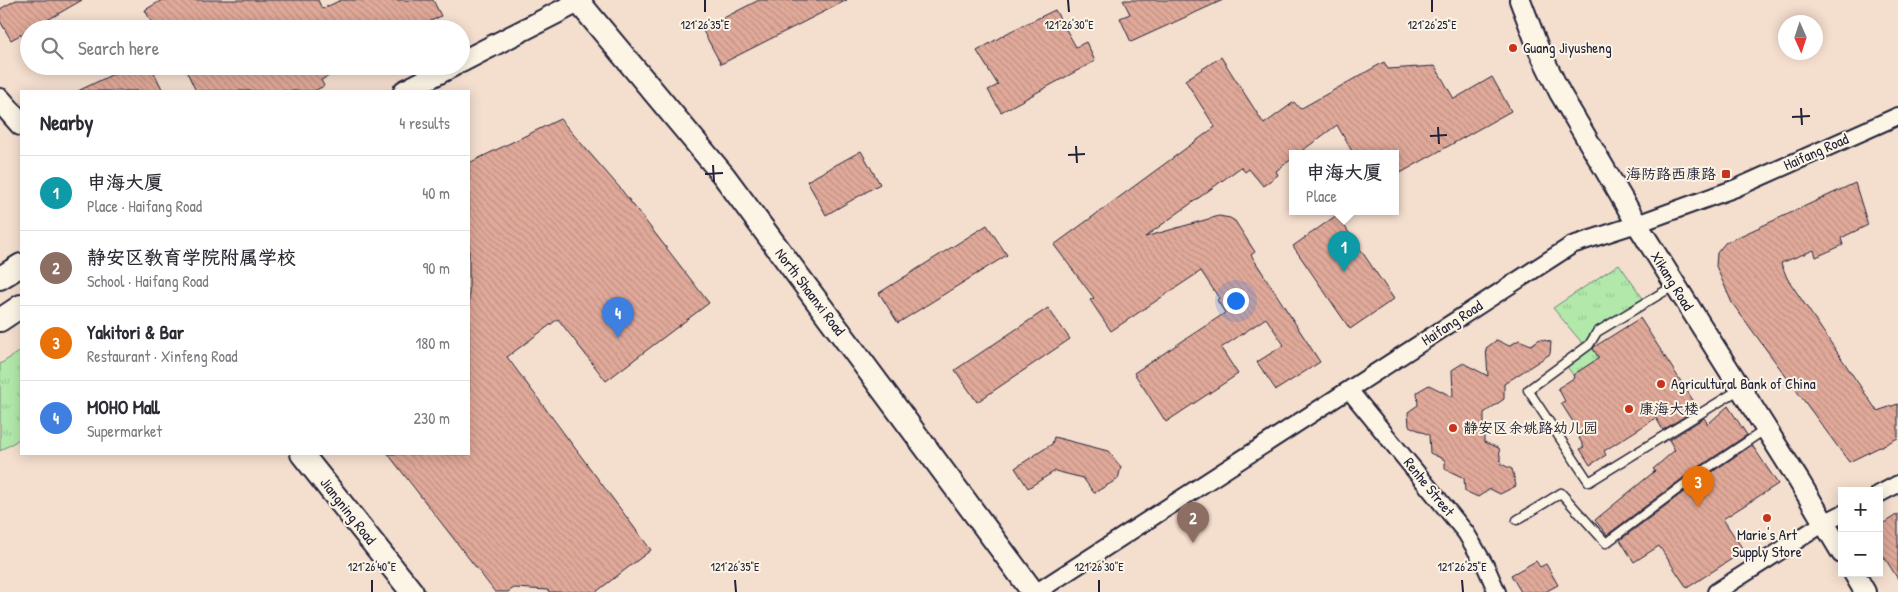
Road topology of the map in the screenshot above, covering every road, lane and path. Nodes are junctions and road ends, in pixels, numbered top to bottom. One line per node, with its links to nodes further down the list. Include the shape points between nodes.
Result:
1 (579, 0): 3 (street); 27 (main road, North Shaanxi Road, via 724,176)
2 (1520, 0): 9 (street, Xikang Road, via 1560,94)
3 (470, 57)
4 (435, 75): 5 (street)
5 (406, 90)
6 (0, 100): 8 (main road)
7 (1898, 116): 9 (street, Haifang Road, via 1736,188)
8 (20, 123)
9 (1637, 224): 12 (street, Xikang Road); 16 (street, Haifang Road, via 1572,245)
10 (20, 266): 11 (main road)
11 (0, 278)
12 (1675, 285): 15 (street, Xikang Road); 15 (lane, via 1597,332 1589,345 1528,390 1589,482)
13 (20, 307): 14 (main road)
14 (0, 320)
15 (1740, 389): 17 (street, Xikang Road)
16 (1349, 390): 28 (street, Haifang Road); 29 (street, Renhe Street, via 1466,533)
17 (1766, 429): 22 (lane, via 1690,480 1606,543 1561,493); 23 (street, Xikang Road)
18 (303, 455): 26 (main road, Jiangning Road)
19 (1898, 484): 20 (street)
20 (1883, 492)
21 (1838, 516): 23 (street)
22 (1517, 520)
23 (1824, 523): 24 (street, Xikang Road); 30 (street)
24 (1838, 546)
25 (1856, 577): 31 (street)
26 (412, 592)
27 (1033, 592)
28 (1038, 592)
29 (1497, 592)
30 (1716, 592)
31 (1865, 592)

